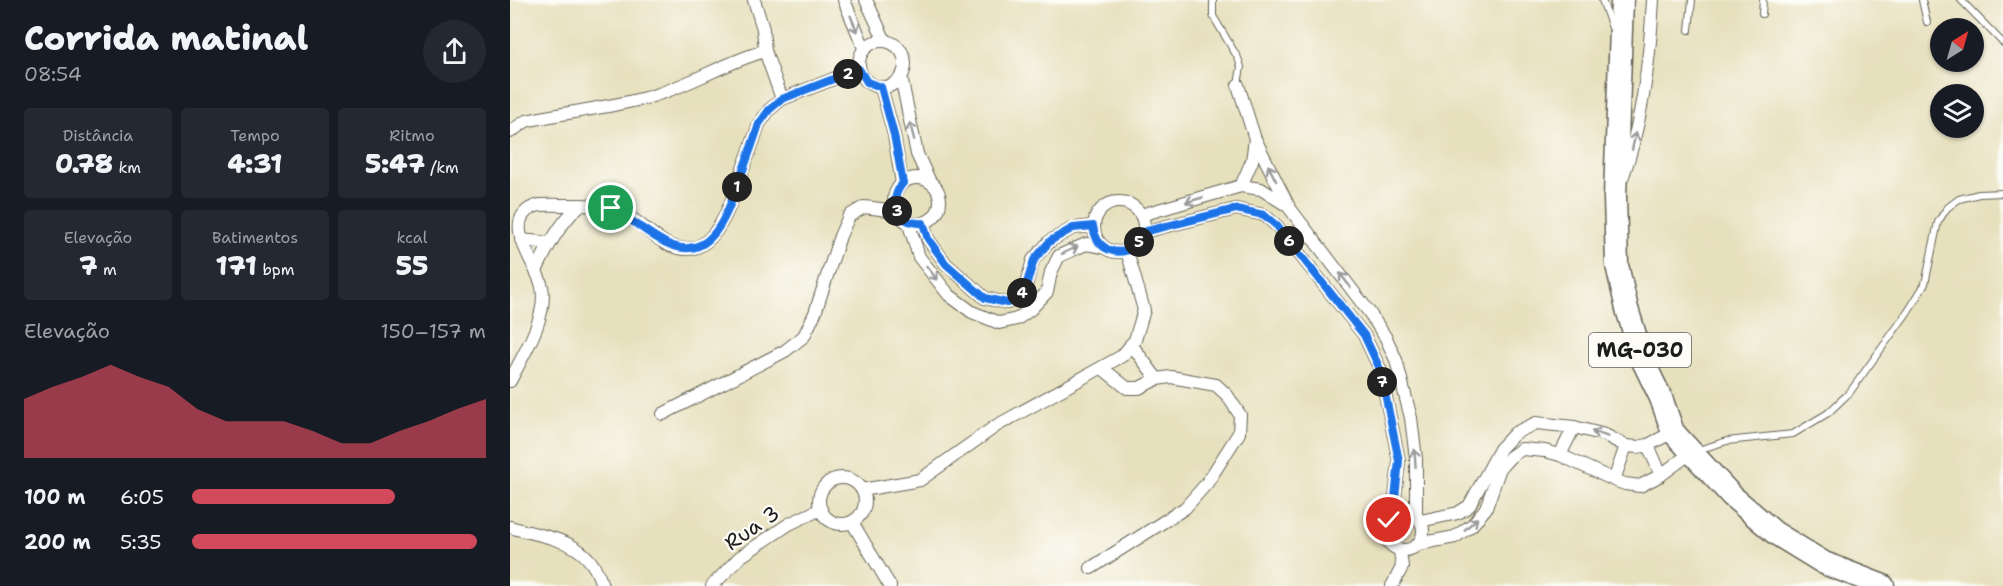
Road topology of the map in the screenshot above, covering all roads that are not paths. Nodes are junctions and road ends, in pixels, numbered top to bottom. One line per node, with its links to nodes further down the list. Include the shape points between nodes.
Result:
1 (754, 0): 19 (street)
2 (844, 0): 17 (street, one-way to 17)
3 (867, 0): 15 (street)
4 (1213, 0): 22 (lane, via 1213,16 1241,67)
5 (1602, 0): 18 (lane)
6 (1622, 0): 18 (highway, MG-030)
7 (1653, 0): 31 (street, one-way to 7, via 1632,151 1642,101)
8 (1692, 0): 14 (lane)
9 (1763, 0): 12 (lane)
10 (1922, 0): 13 (lane)
11 (1961, 0): 16 (lane)
12 (1762, 14)
13 (1927, 22)
14 (1689, 30)
15 (885, 41): 17 (street); 21 (street, via 903,54)
16 (2003, 43)
17 (864, 48): 20 (street)
18 (1619, 49): 31 (highway, MG-030)
19 (765, 51): 24 (street); 25 (street, via 650,97 526,121)
20 (859, 69): 23 (street, via 867,82); 24 (street)
21 (901, 77): 23 (street); 27 (street, one-way to 21, via 917,154)
22 (1238, 85): 26 (street)
23 (881, 87): 28 (street)
24 (782, 99): 32 (street, via 759,124 724,220 711,238 695,247 666,243 611,208)
25 (510, 132)
26 (1255, 140): 29 (street, via 1252,161); 33 (street, one-way to 26)
27 (930, 182): 28 (street, via 917,178); 37 (street, via 939,194 939,208)
28 (903, 183): 34 (street, via 895,196)
29 (1241, 186): 33 (street, via 1261,189); 35 (street, one-way to 35)
30 (2003, 193): 54 (lane, via 1959,199 1947,208 1938,222 1925,284 1850,392 1828,413 1793,434 1727,441)
31 (1615, 197): 51 (highway, MG-030, via 1617,265 1627,309 1643,361)
32 (580, 205): 40 (street, via 536,204 523,215); 41 (street, via 567,216)
33 (1288, 206): 61 (street, one-way to 33, via 1411,418 1396,360 1369,312)
34 (897, 211): 36 (street); 49 (street, via 864,207 849,216 816,313 804,336 785,351)
35 (1141, 215): 38 (street, via 1128,204 1112,203 1099,212); 39 (street)
36 (908, 221): 37 (street); 42 (street, one-way to 42, via 919,257 949,295 972,312 999,323 1017,319 1047,292 1059,256 1086,244)
37 (923, 223): 38 (street, via 928,239 946,264 985,298 1007,303 1025,289 1034,260 1050,241 1073,228)
38 (1093, 226): 42 (street)
39 (1143, 232): 43 (street, via 1135,247); 60 (street, via 1236,209 1264,215 1277,226 1364,335 1380,369 1399,461)
40 (521, 240): 41 (street); 44 (street)
41 (550, 243): 44 (street)
42 (1103, 247): 43 (street, via 1119,253)
43 (1128, 251): 45 (street, via 1144,310)
44 (536, 271): 48 (street, via 543,288 541,310)
45 (1131, 344): 46 (street, via 1122,356); 47 (street)
46 (1102, 368): 47 (street, via 1127,388 1139,388); 58 (street, via 996,426 920,480)
47 (1156, 379): 66 (street, via 1171,377 1216,385 1240,415 1239,433 1207,483 1185,508)
48 (510, 381)
49 (663, 414)
50 (1574, 427): 53 (street, one-way to 50, via 1605,435); 55 (street); 61 (street, via 1536,423 1515,434 1500,449 1469,506 1458,513)
51 (1673, 432): 52 (street); 54 (highway, MG-030)
52 (1648, 445): 53 (street); 56 (street)
53 (1626, 446): 57 (street)
54 (1692, 452): 56 (street); 71 (highway, MG-030, via 1732,496 1775,533 1824,563)
55 (1560, 455): 57 (street); 64 (street, one-way to 55, via 1455,537 1472,525 1486,508 1500,468 1522,449)
56 (1661, 475): 57 (street, via 1640,486)
57 (1614, 480)
58 (862, 490): 59 (street, via 851,480 837,479 820,494); 62 (street, via 865,505)
59 (820, 508): 62 (street, via 837,523); 68 (street, Rua 3, via 740,557)
60 (1393, 516): 61 (street, via 1404,512); 65 (street, via 1386,525 1386,538)
61 (1418, 518): 64 (street, via 1423,532)
62 (852, 522): 69 (street)
63 (510, 527): 67 (street, via 576,546 588,557)
64 (1418, 544): 65 (street)
65 (1400, 550): 70 (street, via 1402,567)
66 (1091, 568)
67 (602, 586)
68 (712, 586)
69 (890, 586)
70 (1392, 586)
71 (1883, 586)

